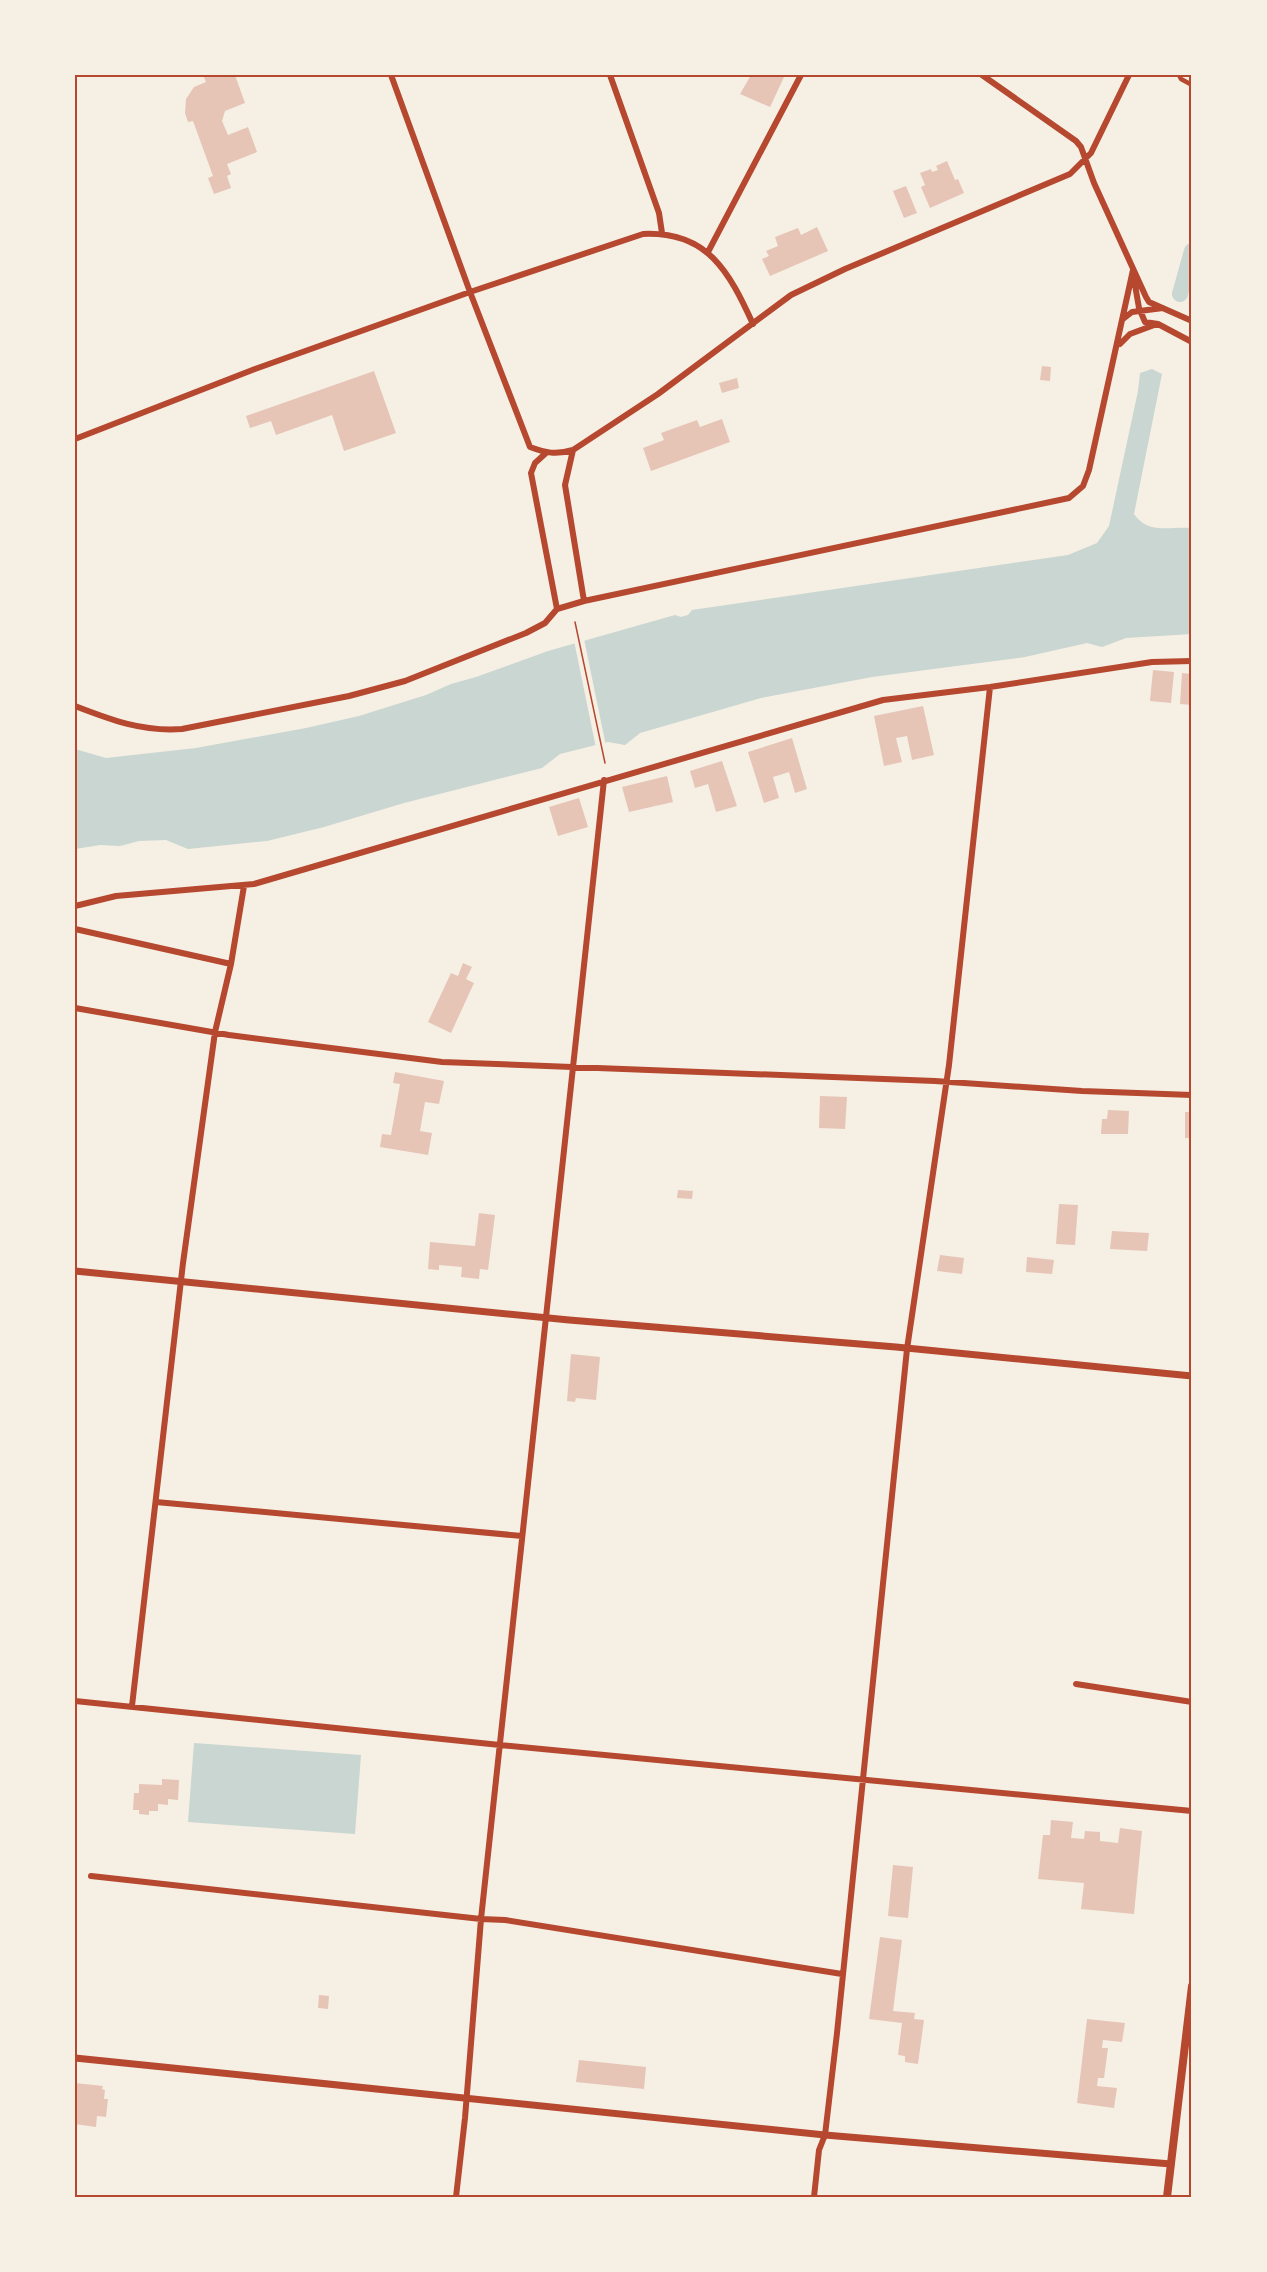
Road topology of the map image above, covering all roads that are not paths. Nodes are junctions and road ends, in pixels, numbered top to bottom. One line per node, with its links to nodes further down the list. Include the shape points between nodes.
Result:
1 (391, 75): 12 (street)
2 (610, 75): 9 (street, via 659,213)
3 (801, 75): 10 (street)
4 (982, 75): 8 (street, via 1076,141)
5 (1129, 75): 8 (street)
6 (1179, 75): 7 (street)
7 (1192, 85)
8 (1085, 161): 11 (street); 17 (street, via 1070,174 814,283 790,295)
9 (662, 233): 10 (street); 12 (street, via 632,236)
10 (708, 252): 17 (street, via 730,278)
11 (1133, 270): 13 (street, via 1149,302); 14 (street); 15 (street)
12 (470, 292): 21 (street); 23 (street, via 530,447)
13 (1164, 308): 14 (street); 16 (street); 18 (street, via 1153,316)
14 (1140, 310): 15 (street); 18 (street, via 1145,322)
15 (1123, 319): 20 (street)
16 (1192, 321)
17 (753, 324): 22 (street)
18 (1158, 324): 19 (street); 20 (street, via 1130,334)
19 (1192, 342)
20 (1117, 348): 24 (street, via 1092,458 1083,486 1070,498)
21 (75, 439)
22 (573, 450): 23 (street); 24 (street, via 565,485)
23 (546, 453): 25 (street, via 531,472)
24 (584, 601): 25 (street)
25 (557, 609): 28 (street, via 545,623 526,633 405,681 251,716 182,729 151,730)
26 (1192, 661): 27 (street, via 1152,662)
27 (990, 687): 29 (street, via 883,700); 37 (street)
28 (75, 706)
29 (604, 780): 30 (street); 36 (street)
30 (244, 886): 31 (street, via 116,896); 33 (street)
31 (75, 906)
32 (75, 929): 33 (street)
33 (231, 964): 35 (street)
34 (75, 1008): 35 (street)
35 (215, 1032): 36 (street, via 442,1062); 40 (street)
36 (573, 1067): 37 (street); 41 (street)
37 (946, 1082): 38 (street); 42 (street)
38 (1192, 1095)
39 (75, 1271): 40 (street)
40 (181, 1282): 41 (street); 44 (street)
41 (544, 1318): 42 (street); 45 (street)
42 (907, 1349): 43 (street); 51 (street)
43 (1192, 1376)
44 (156, 1502): 45 (street); 49 (street)
45 (522, 1536): 50 (street)
46 (1076, 1684): 48 (street)
47 (75, 1701): 49 (street)
48 (1192, 1702)
49 (132, 1706): 50 (street)
50 (500, 1744): 51 (street); 54 (street)
51 (862, 1780): 52 (street); 55 (street)
52 (1192, 1811)
53 (91, 1876): 54 (street)
54 (481, 1919): 55 (street); 58 (street)
55 (842, 1974): 59 (street)
56 (1192, 1986): 60 (main road)
57 (75, 2058): 58 (street)
58 (466, 2098): 59 (street); 61 (street)
59 (825, 2135): 60 (street); 62 (street, via 819,2150)
60 (1170, 2164): 63 (main road)
61 (456, 2197)
62 (814, 2197)
63 (1167, 2197)

